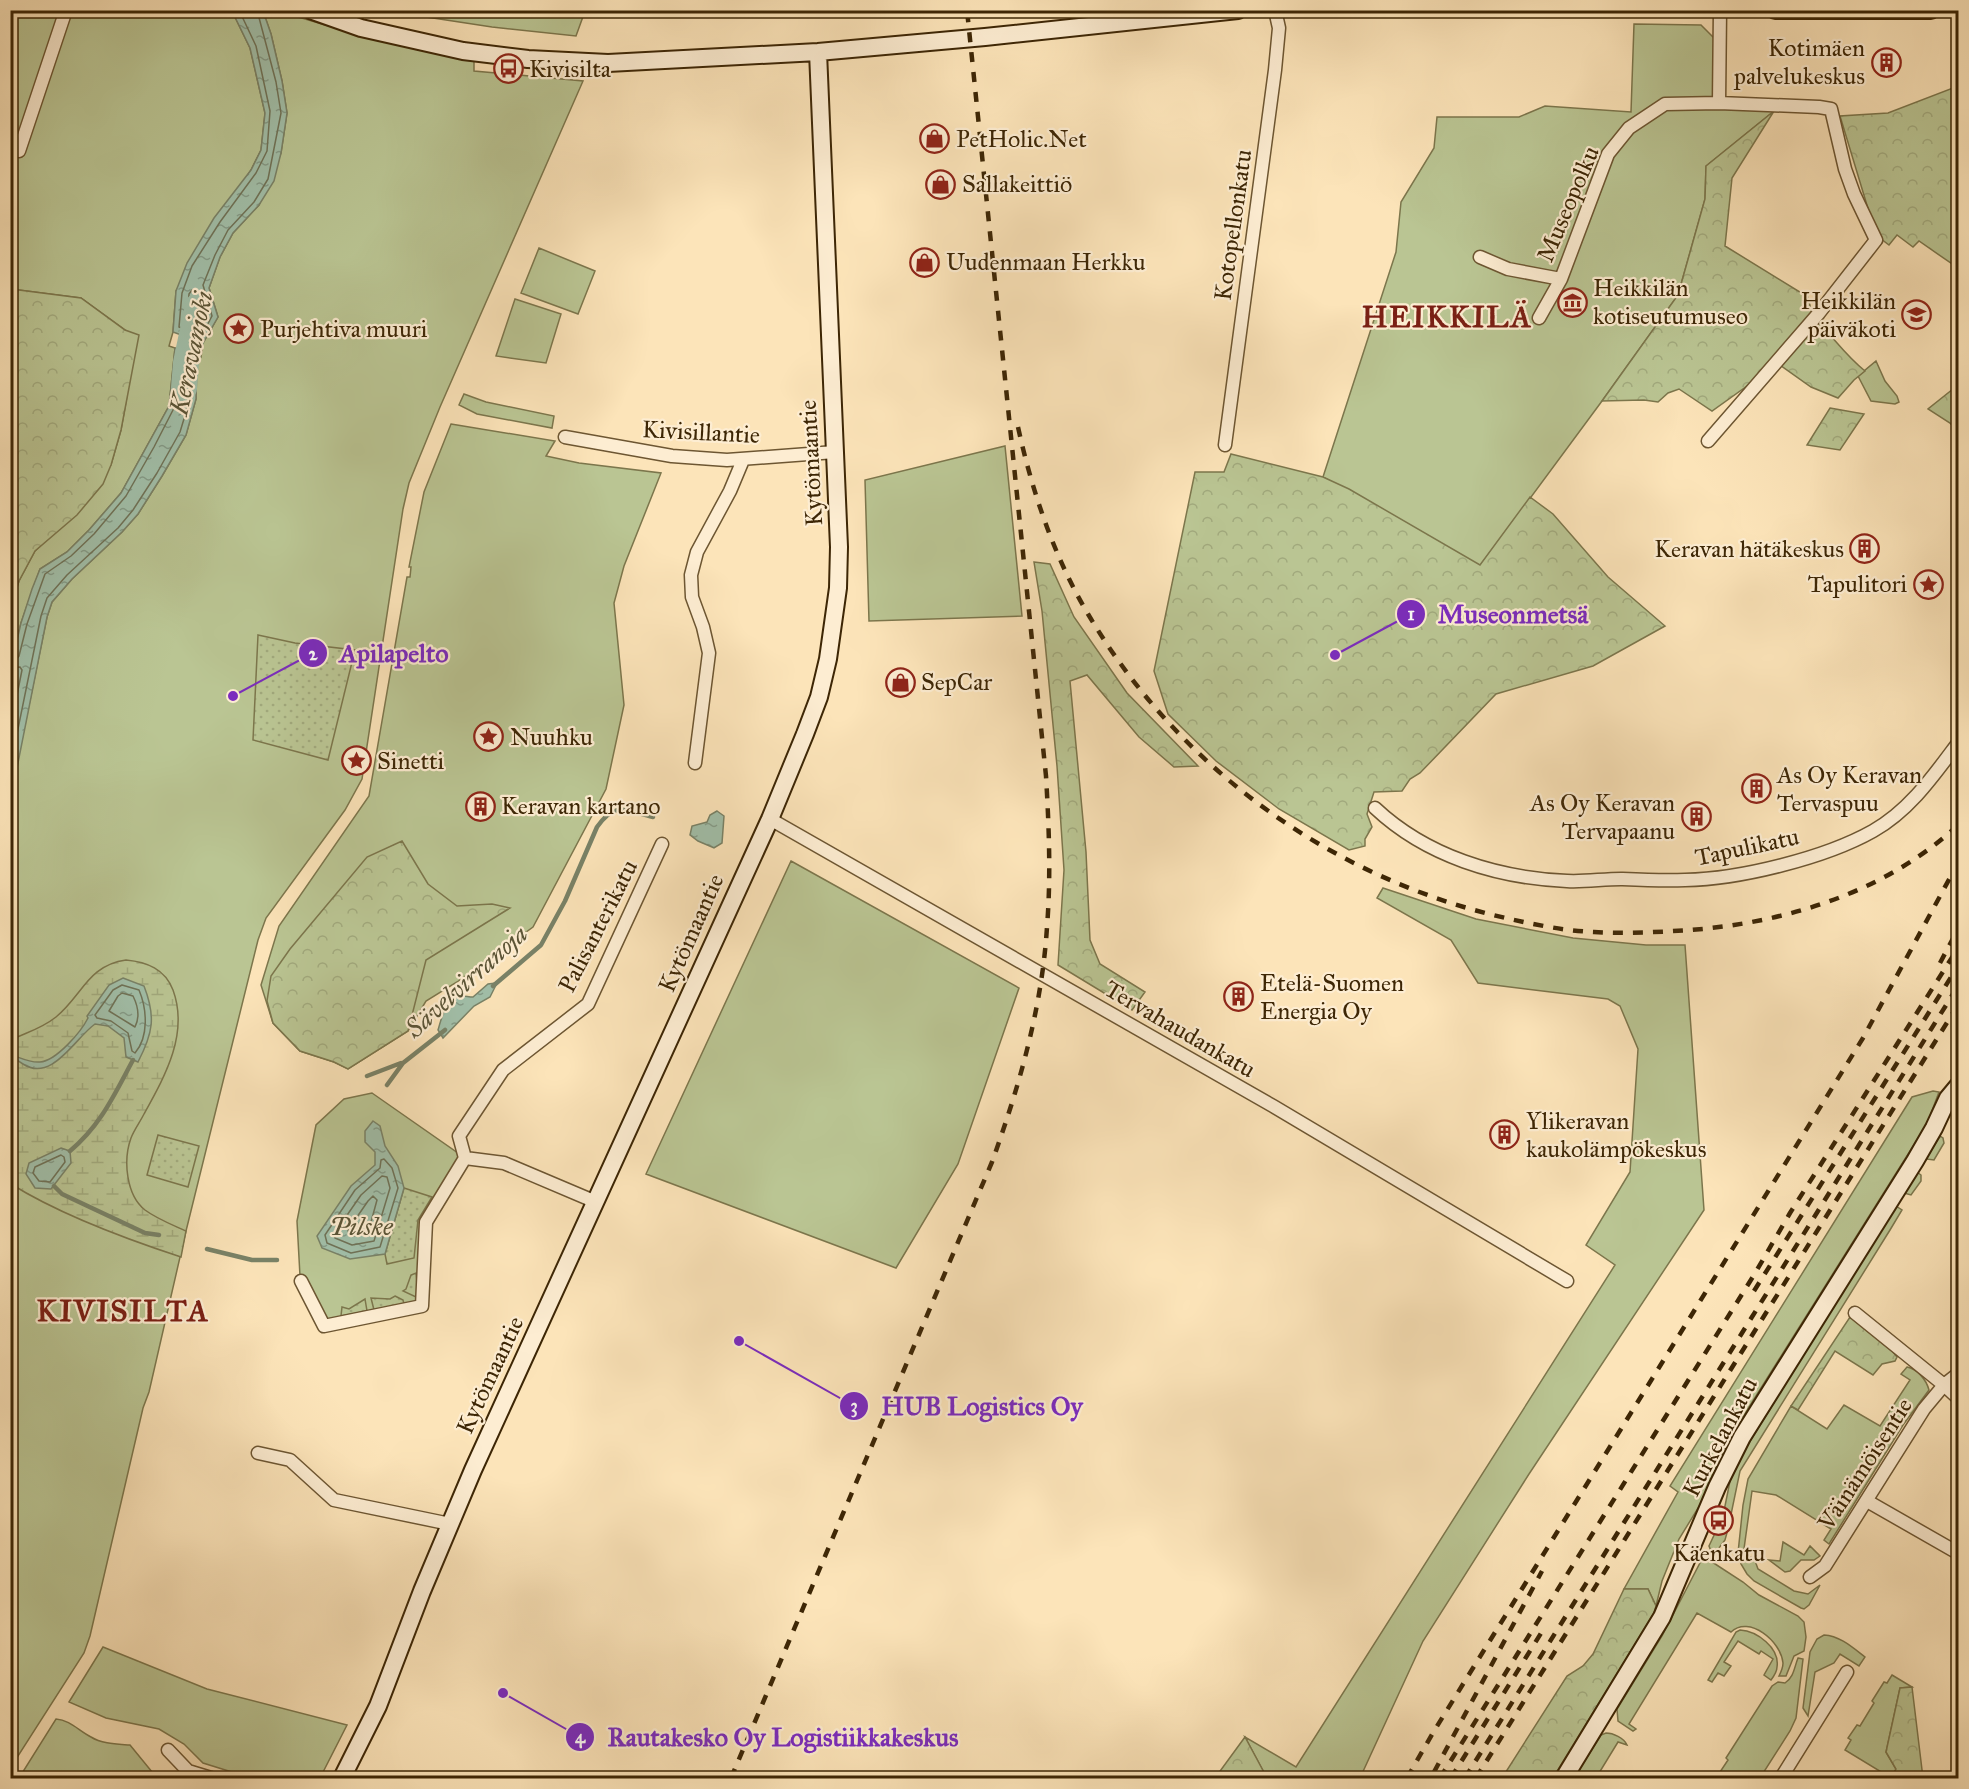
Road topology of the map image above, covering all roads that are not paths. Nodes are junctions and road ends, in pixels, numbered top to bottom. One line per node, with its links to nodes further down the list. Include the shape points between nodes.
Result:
1 (66, 10): 10 (street)
2 (310, 10): 8 (street, via 361,28 424,43 528,59 608,63)
3 (1239, 10): 8 (street)
4 (1275, 10): 16 (street, Kotopellonkatu, via 1279,28 1275,70)
5 (1720, 10): 9 (street)
6 (1775, 10): 7 (street)
7 (1931, 10)
8 (818, 52): 17 (street, Kytömaantie)
9 (1719, 103): 12 (street, Museopolku, via 1665,104 1629,129 1608,154); 15 (street, Museopolku, via 1831,109 1845,169 1876,240 1818,315)
10 (19, 151)
11 (1480, 258): 12 (street, Museopolku, via 1508,269)
12 (1561, 279): 13 (street)
13 (1539, 318)
14 (565, 437): 18 (street, Kivisillantie, via 672,456)
15 (1708, 441)
16 (1225, 445)
17 (835, 452): 18 (street, Kivisillantie); 22 (street, Kytömaantie, via 839,548 834,625 819,697)
18 (743, 460): 20 (street, via 697,552 691,575 692,597 709,653)
19 (1959, 743): 21 (street, Tapulikatu, via 1909,805 1875,830 1842,847 1732,876 1687,880 1528,878 1478,867 1434,850 1393,825)
20 (695, 763)
21 (1375, 808)
22 (770, 819): 28 (street, Kytömaantie); 30 (street, Tervahaudankatu, via 1273,1106)
23 (662, 844): 27 (street, Palisanterikatu, via 588,1004 503,1070 459,1136)
24 (1959, 1086): 26 (street, Kurkelankatu, via 1948,1098)
25 (1959, 1104): 26 (street, Kurkelankatu)
26 (1934, 1128): 44 (street, Kurkelankatu, via 1742,1437 1662,1617)
27 (465, 1158): 28 (street, via 504,1162); 29 (street, via 426,1222 422,1306 324,1326)
28 (596, 1202): 37 (street, Kytömaantie)
29 (301, 1281)
30 (1567, 1281)
31 (1855, 1313): 33 (street)
32 (1959, 1374): 33 (street, Väinämöisentie)
33 (1944, 1385): 34 (street); 36 (street, Väinämöisentie, via 1924,1409)
34 (1959, 1398)
35 (258, 1453): 37 (street, via 290,1460 334,1500)
36 (1866, 1501): 38 (street); 39 (street, Väinämöisentie, via 1825,1566)
37 (450, 1524): 43 (street, Kytömaantie, via 378,1706)
38 (1959, 1553)
39 (1810, 1577)
40 (1847, 1672): 45 (street)
41 (168, 1750): 42 (street, via 188,1771)
42 (211, 1779)
43 (342, 1779)
44 (1564, 1779)
45 (1781, 1779)

